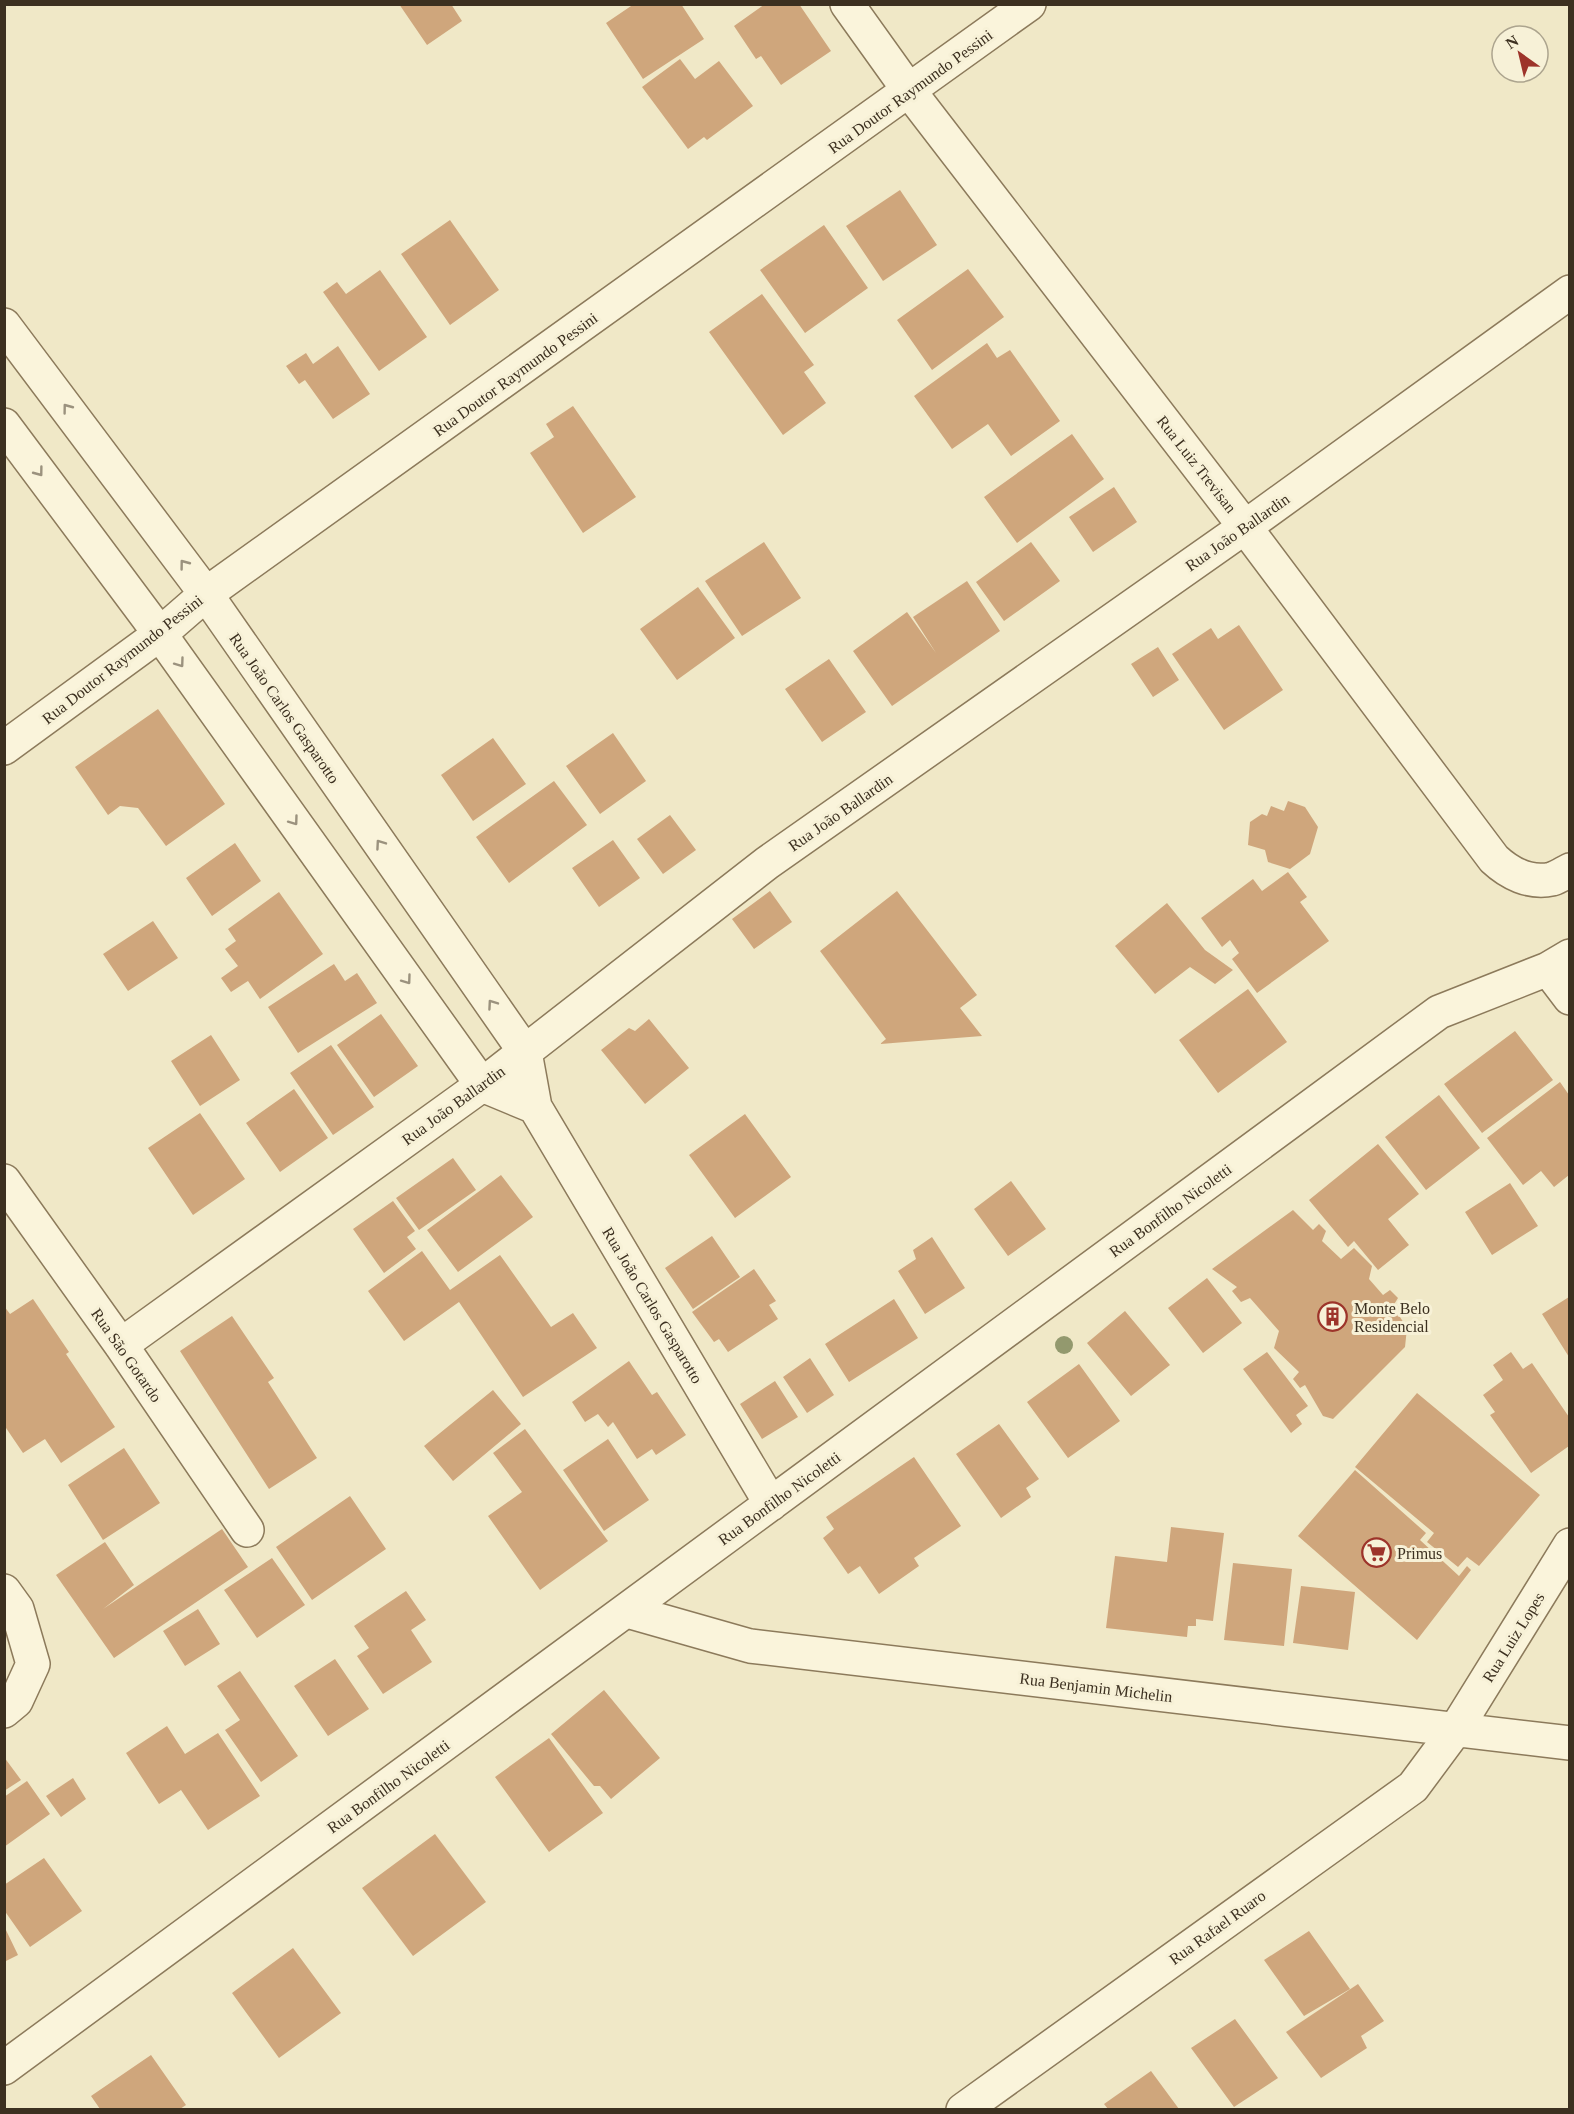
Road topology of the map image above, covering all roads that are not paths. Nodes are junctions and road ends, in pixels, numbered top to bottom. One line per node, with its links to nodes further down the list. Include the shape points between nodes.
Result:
1 (848, 4): 3 (street, Rua Luiz Trevisan)
2 (1029, 4): 3 (street, Rua Doutor Raymundo Pessini)
3 (910, 92): 7 (street, Rua Luiz Trevisan); 8 (street, Rua Doutor Raymundo Pessini)
4 (1569, 292): 7 (street, Rua João Ballardin)
5 (4, 325): 8 (street, Rua João Carlos Gasparotto, one-way to 5)
6 (4, 425): 9 (street, one-way to 9)
7 (1245, 527): 11 (street, Rua Luiz Trevisan, via 1494,859 1508,872 1528,879 1551,879); 14 (street, Rua João Ballardin, via 767,863)
8 (206, 594): 9 (street, Rua Doutor Raymundo Pessini); 14 (street, Rua João Carlos Gasparotto, one-way to 8)
9 (160, 634): 10 (street, Rua Doutor Raymundo Pessini); 15 (street, one-way to 15)
10 (4, 748)
11 (1569, 870)
12 (1559, 962): 13 (street); 19 (street, Rua Bonfilho Nicoletti, via 1439,1012)
13 (1569, 998)
14 (525, 1052): 15 (street, Rua João Ballardin); 16 (street, Rua João Carlos Gasparotto)
15 (482, 1085): 16 (street); 18 (street, Rua João Ballardin)
16 (535, 1107): 19 (street, Rua João Carlos Gasparotto)
17 (4, 1181): 18 (street, Rua São Gotardo)
18 (121, 1345): 20 (street, Rua São Gotardo)
19 (771, 1504): 23 (street, Rua Bonfilho Nicoletti)
20 (247, 1530)
21 (1569, 1545): 25 (street, Rua Luiz Lopes)
22 (4, 1591): 24 (street, via 17,1609 33,1665 16,1701)
23 (627, 1611): 25 (street, Rua Benjamin Michelin, via 750,1646); 27 (street, Rua Bonfilho Nicoletti)
24 (4, 1711)
25 (1456, 1729): 26 (street, Rua Benjamin Michelin); 28 (street, Rua Rafael Ruaro, via 1413,1786)
26 (1569, 1743)
27 (4, 2068)
28 (963, 2109)

